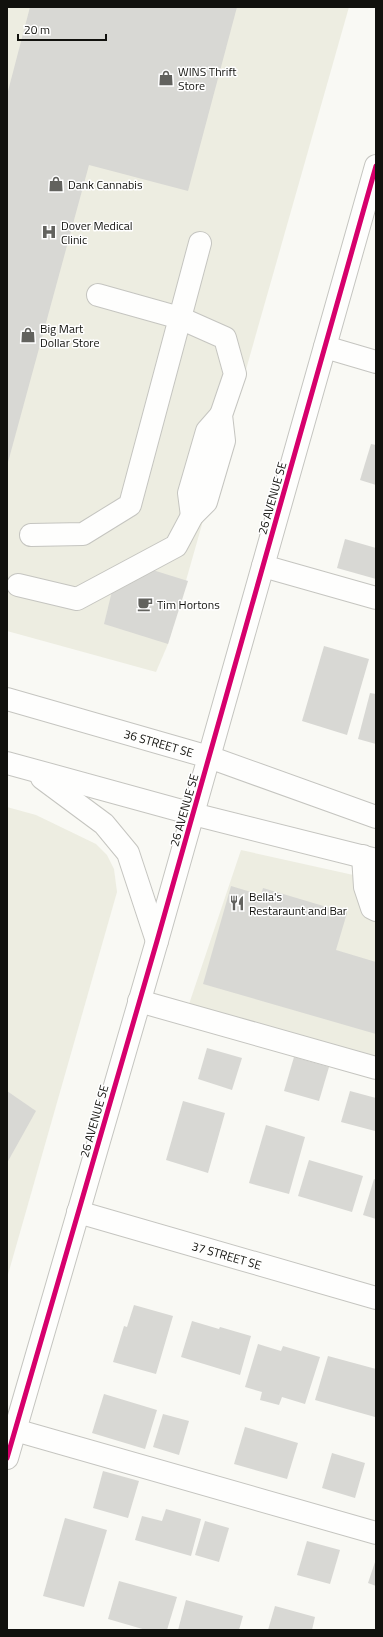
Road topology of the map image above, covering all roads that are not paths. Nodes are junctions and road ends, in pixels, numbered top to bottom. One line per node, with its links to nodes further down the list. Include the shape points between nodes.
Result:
1 (376, 166): 5 (street, 26 AVENUE SE)
2 (200, 243): 4 (street)
3 (98, 295): 4 (street)
4 (180, 318): 7 (street, via 130,505 83,534); 9 (street, via 225,338 235,374 221,415 206,431 189,494 192,516 176,546 77,599)
5 (325, 348): 6 (street); 8 (street, 26 AVENUE SE)
6 (376, 362)
7 (31, 536)
8 (263, 566): 10 (street); 12 (street, 26 AVENUE SE)
9 (18, 585)
10 (376, 598)
11 (7, 699): 12 (street, 36 STREET SE)
12 (209, 757): 15 (street, 26 AVENUE SE); 16 (street, 36 STREET SE)
13 (7, 763): 14 (street)
14 (32, 770): 15 (street); 19 (street, via 104,824 128,853)
15 (193, 814): 17 (street); 19 (street, 26 AVENUE SE)
16 (376, 817)
17 (369, 858): 18 (street, via 366,887 372,908)
18 (376, 910)
19 (157, 941): 20 (street, 26 AVENUE SE)
20 (138, 1001): 21 (street); 22 (street, 26 AVENUE SE)
21 (376, 1068)
22 (78, 1212): 23 (street, 37 STREET SE); 24 (street, 26 AVENUE SE)
23 (376, 1298)
24 (15, 1430): 25 (street, 26 AVENUE SE); 26 (street)
25 (7, 1458)
26 (376, 1533)

